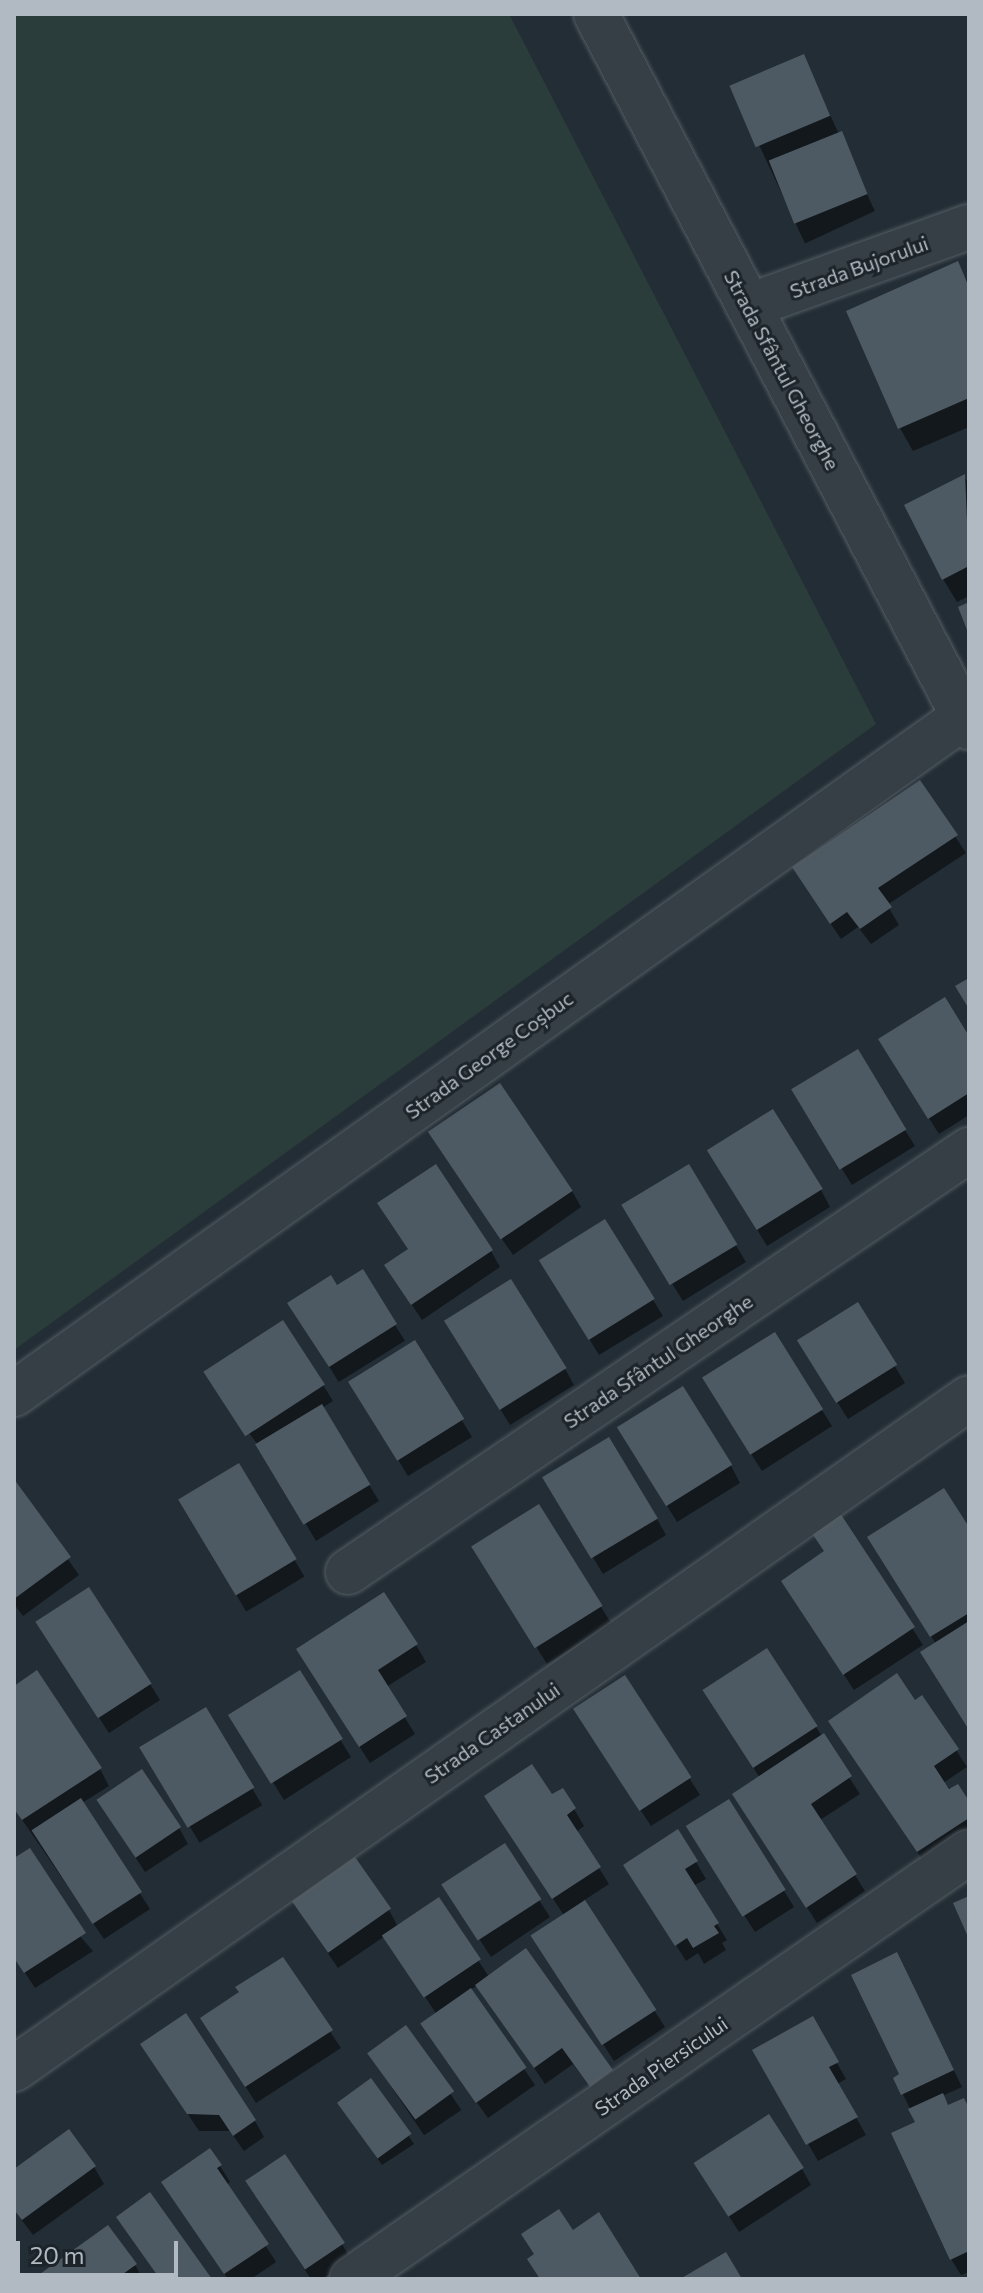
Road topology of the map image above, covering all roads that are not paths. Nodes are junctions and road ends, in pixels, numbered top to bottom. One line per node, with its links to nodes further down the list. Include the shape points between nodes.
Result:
1 (596, 14): 3 (street, Strada Sfântul Gheorghe)
2 (969, 227): 3 (street, Strada Bujorului)
3 (749, 306): 4 (street, Strada Sfântul Gheorghe)
4 (967, 719): 6 (street, Strada George Coșbuc)
5 (969, 1150): 8 (street, Strada Sfântul Gheorghe)
6 (14, 1394)
7 (969, 1398): 10 (street, Strada Castanului)
8 (348, 1572)
9 (969, 1852): 11 (street, Strada Piersicului)
10 (14, 2069)
11 (352, 2279)

